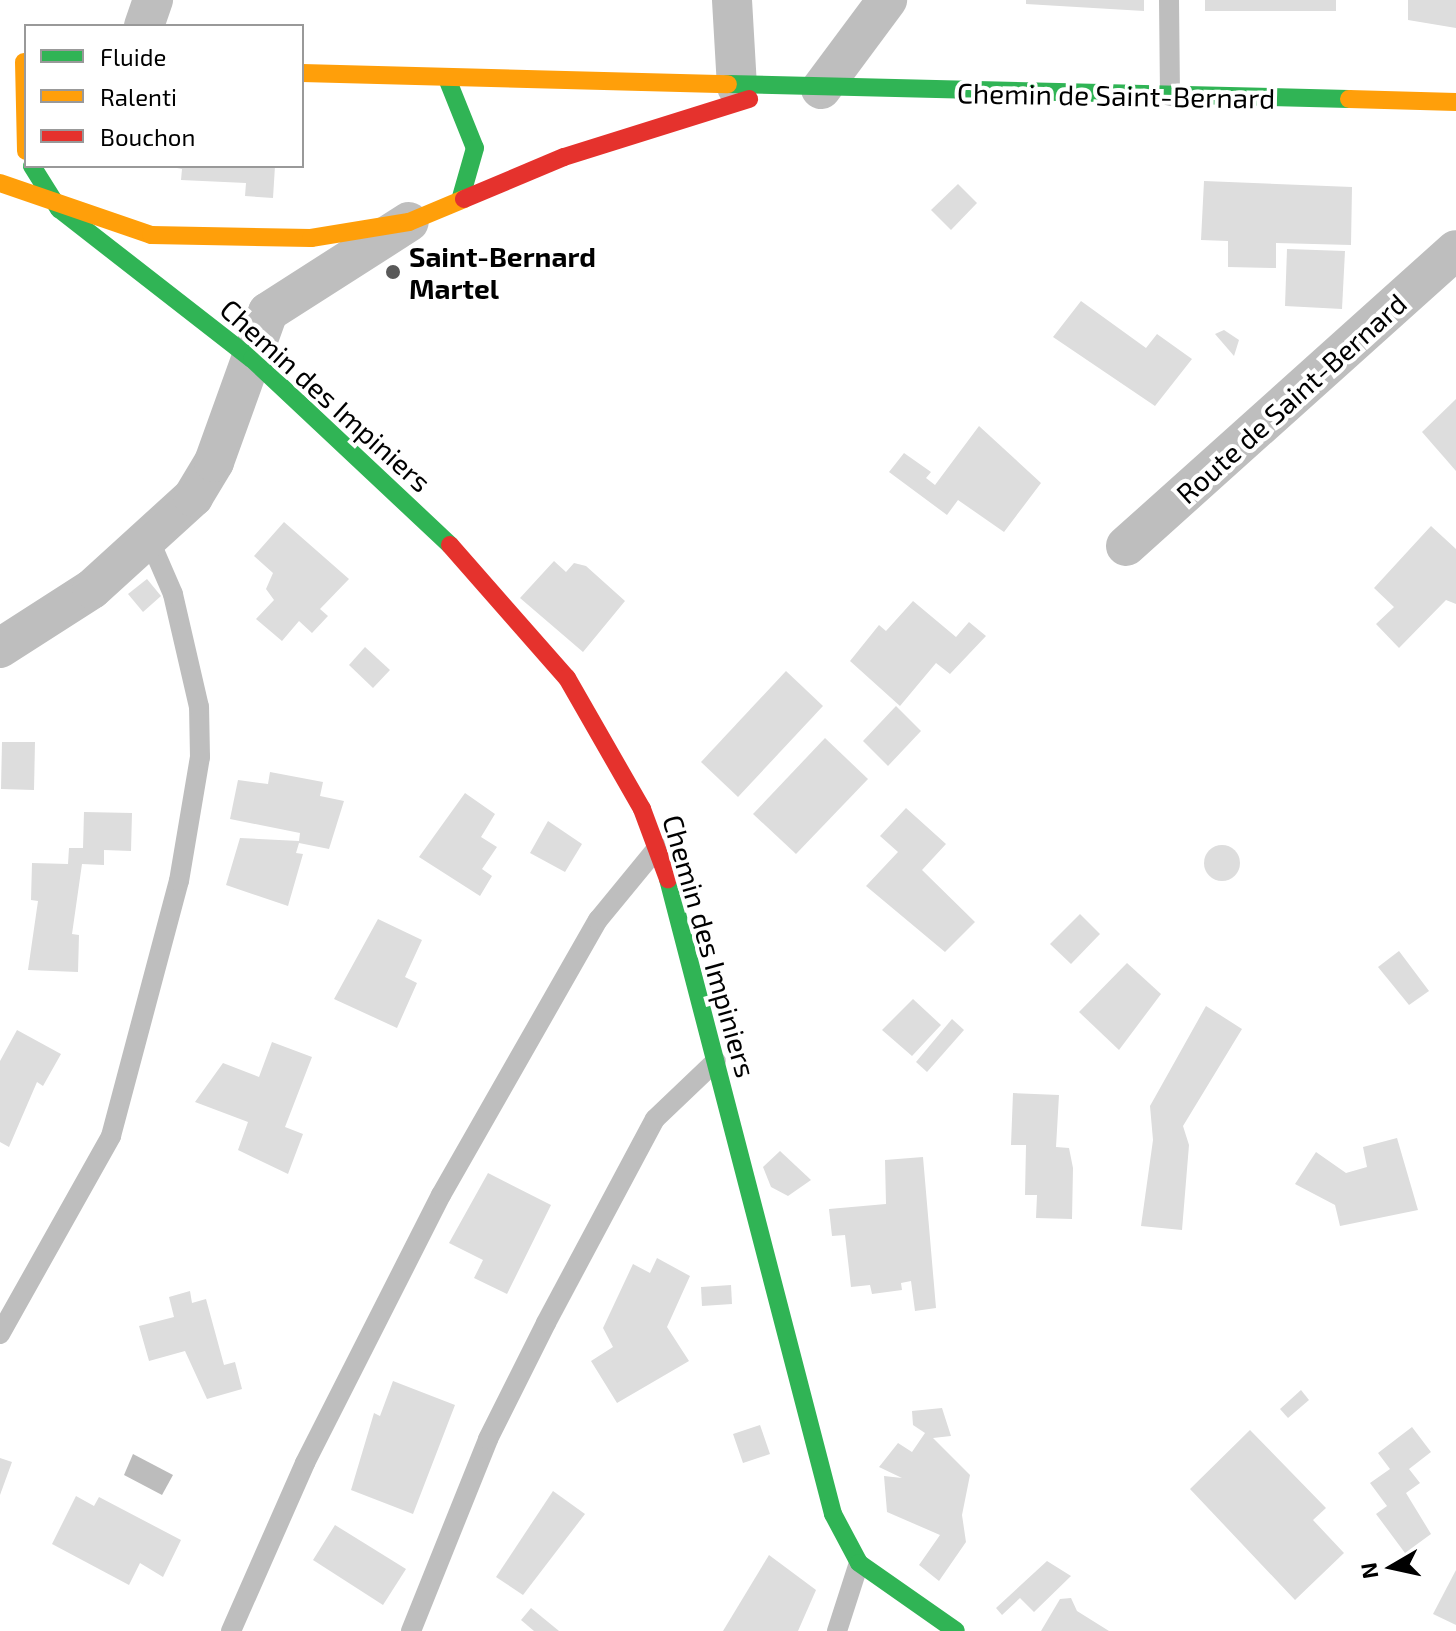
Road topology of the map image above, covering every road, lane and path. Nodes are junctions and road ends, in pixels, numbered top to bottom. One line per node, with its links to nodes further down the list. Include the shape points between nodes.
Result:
1 (153, 0): 5 (street)
2 (732, 0): 10 (street)
3 (887, 0): 11 (street)
4 (1169, 0): 13 (lane)
5 (145, 24)
6 (0, 62): 7 (main road)
7 (24, 62)
8 (304, 73): 9 (main road, Chemin de Saint-Bernard)
9 (448, 81): 10 (main road, Chemin de Saint-Bernard); 17 (main road, via 469,119 475,148)
10 (737, 87): 12 (main road, Chemin de Saint-Bernard)
11 (821, 89): 12 (main road, Chemin de Saint-Bernard); 13 (main road, Chemin de Saint-Bernard)
12 (777, 90): 17 (main road, Chemin de Saint-Bernard)
13 (1170, 96): 14 (main road, Chemin de Saint-Bernard)
14 (1456, 102)
15 (33, 168): 18 (main road)
16 (0, 183): 18 (main road)
17 (461, 197): 19 (main road)
18 (59, 209): 19 (main road, via 151,235 205,241 311,238); 21 (main road, Chemin des Impiniers)
19 (409, 222): 21 (street, via 268,312)
20 (1456, 250): 23 (street, Route de Saint-Bernard)
21 (252, 359): 22 (street, via 214,462 193,497); 25 (main road, Chemin des Impiniers, via 524,623 616,758)
22 (150, 541): 24 (street); 27 (lane, via 173,594 199,707 200,757 179,881 111,1136)
23 (1126, 546)
24 (0, 648)
25 (658, 847): 26 (main road, Chemin des Impiniers); 29 (lane, via 598,920 441,1195 305,1463)
26 (716, 1061): 28 (main road, Chemin des Impiniers, via 819,1470); 30 (lane, via 655,1119 553,1309 488,1439)
27 (0, 1334)
28 (859, 1563): 31 (lane); 32 (main road)
29 (231, 1631)
30 (411, 1631)
31 (837, 1631)
32 (956, 1631)

